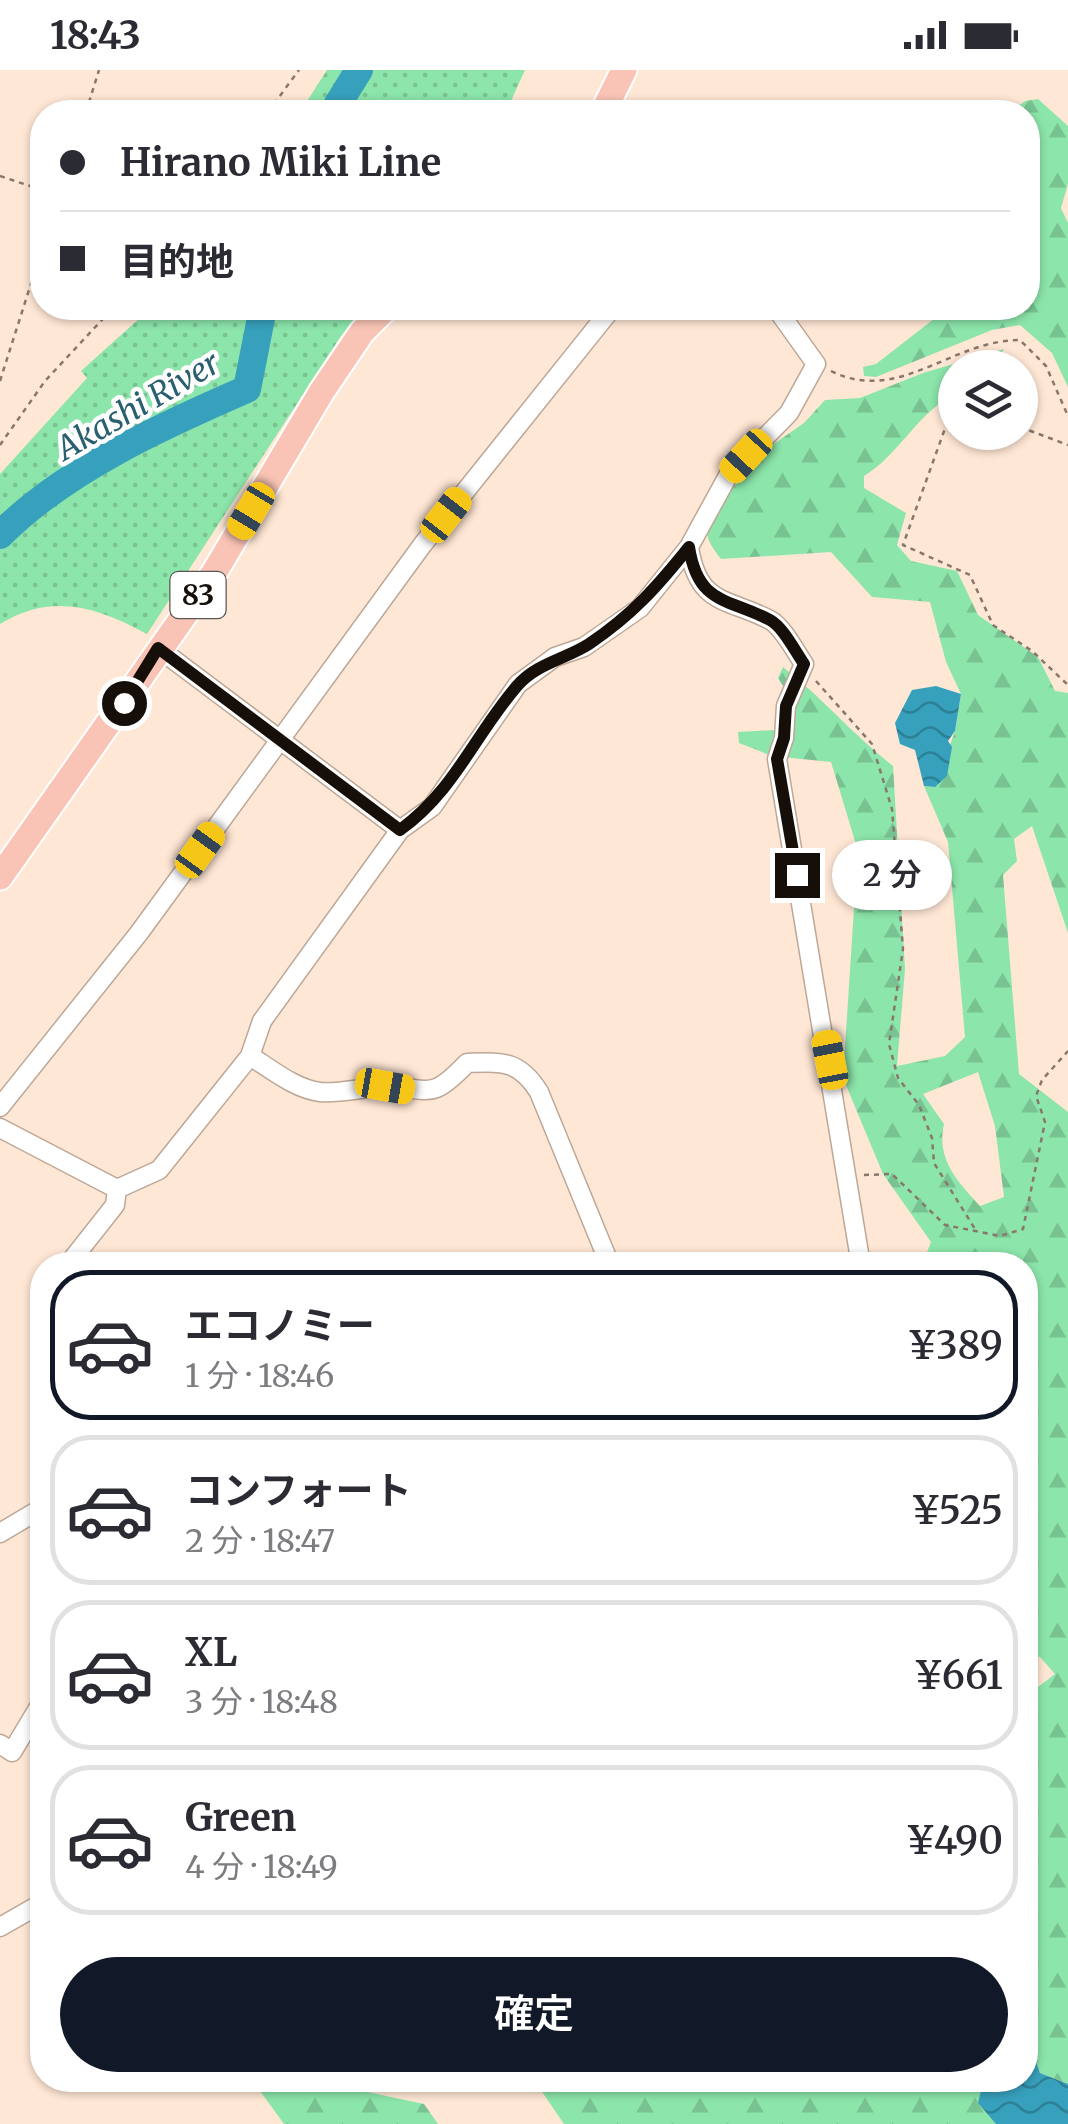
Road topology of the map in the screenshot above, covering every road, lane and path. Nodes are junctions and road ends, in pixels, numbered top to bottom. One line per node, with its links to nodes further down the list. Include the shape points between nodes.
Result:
1 (99, 70): 4 (path)
2 (299, 70): 5 (path)
3 (624, 70): 6 (main road)
4 (90, 100)
5 (277, 100)
6 (609, 100)
7 (0, 176): 8 (path)
8 (30, 186)
9 (30, 286): 15 (path)
10 (102, 320): 18 (path, via 45,381)
11 (374, 320): 22 (main road, 83, via 322,391 214,573)
12 (602, 320): 25 (street, via 423,544)
13 (785, 320): 14 (street)
14 (816, 364): 16 (path, via 868,385 996,340 1020,340 1046,366); 21 (street, via 789,413 729,474)
15 (0, 380)
16 (1068, 416)
17 (1038, 434): 19 (path)
18 (0, 445)
19 (1068, 445)
20 (938, 448): 24 (path, via 904,545 970,575 994,625)
21 (689, 547): 23 (street, via 693,573 725,605 774,622); 26 (street, via 640,608 518,684 432,807)
22 (158, 648): 25 (street); 27 (main road, 83)
23 (804, 664): 32 (street, via 786,706 777,759); 34 (path, via 872,744 892,809 903,949 889,1044 898,1078 932,1138 934,1163)
24 (1068, 685)
25 (282, 738): 26 (street); 30 (street)
26 (400, 830): 29 (street, via 262,1021)
27 (0, 876)
28 (1068, 1051): 34 (path, via 1036,1096 1045,1122 1023,1229 1000,1236)
29 (250, 1056): 33 (street, via 159,1170); 36 (street, via 318,1092 385,1086 424,1094 448,1084 467,1063 513,1062 539,1092)
30 (0, 1108)
31 (0, 1128): 33 (street)
32 (848, 1176): 34 (path, via 892,1174 945,1225); 37 (street)
33 (118, 1189): 35 (street, via 115,1206)
34 (975, 1228)
35 (78, 1252)
36 (605, 1252)
37 (859, 1252)
38 (30, 1515): 39 (street)
39 (0, 1533)
40 (30, 1722): 41 (street, via 12,1752)
41 (0, 1744)
42 (30, 1910): 43 (street)
43 (0, 1927)

